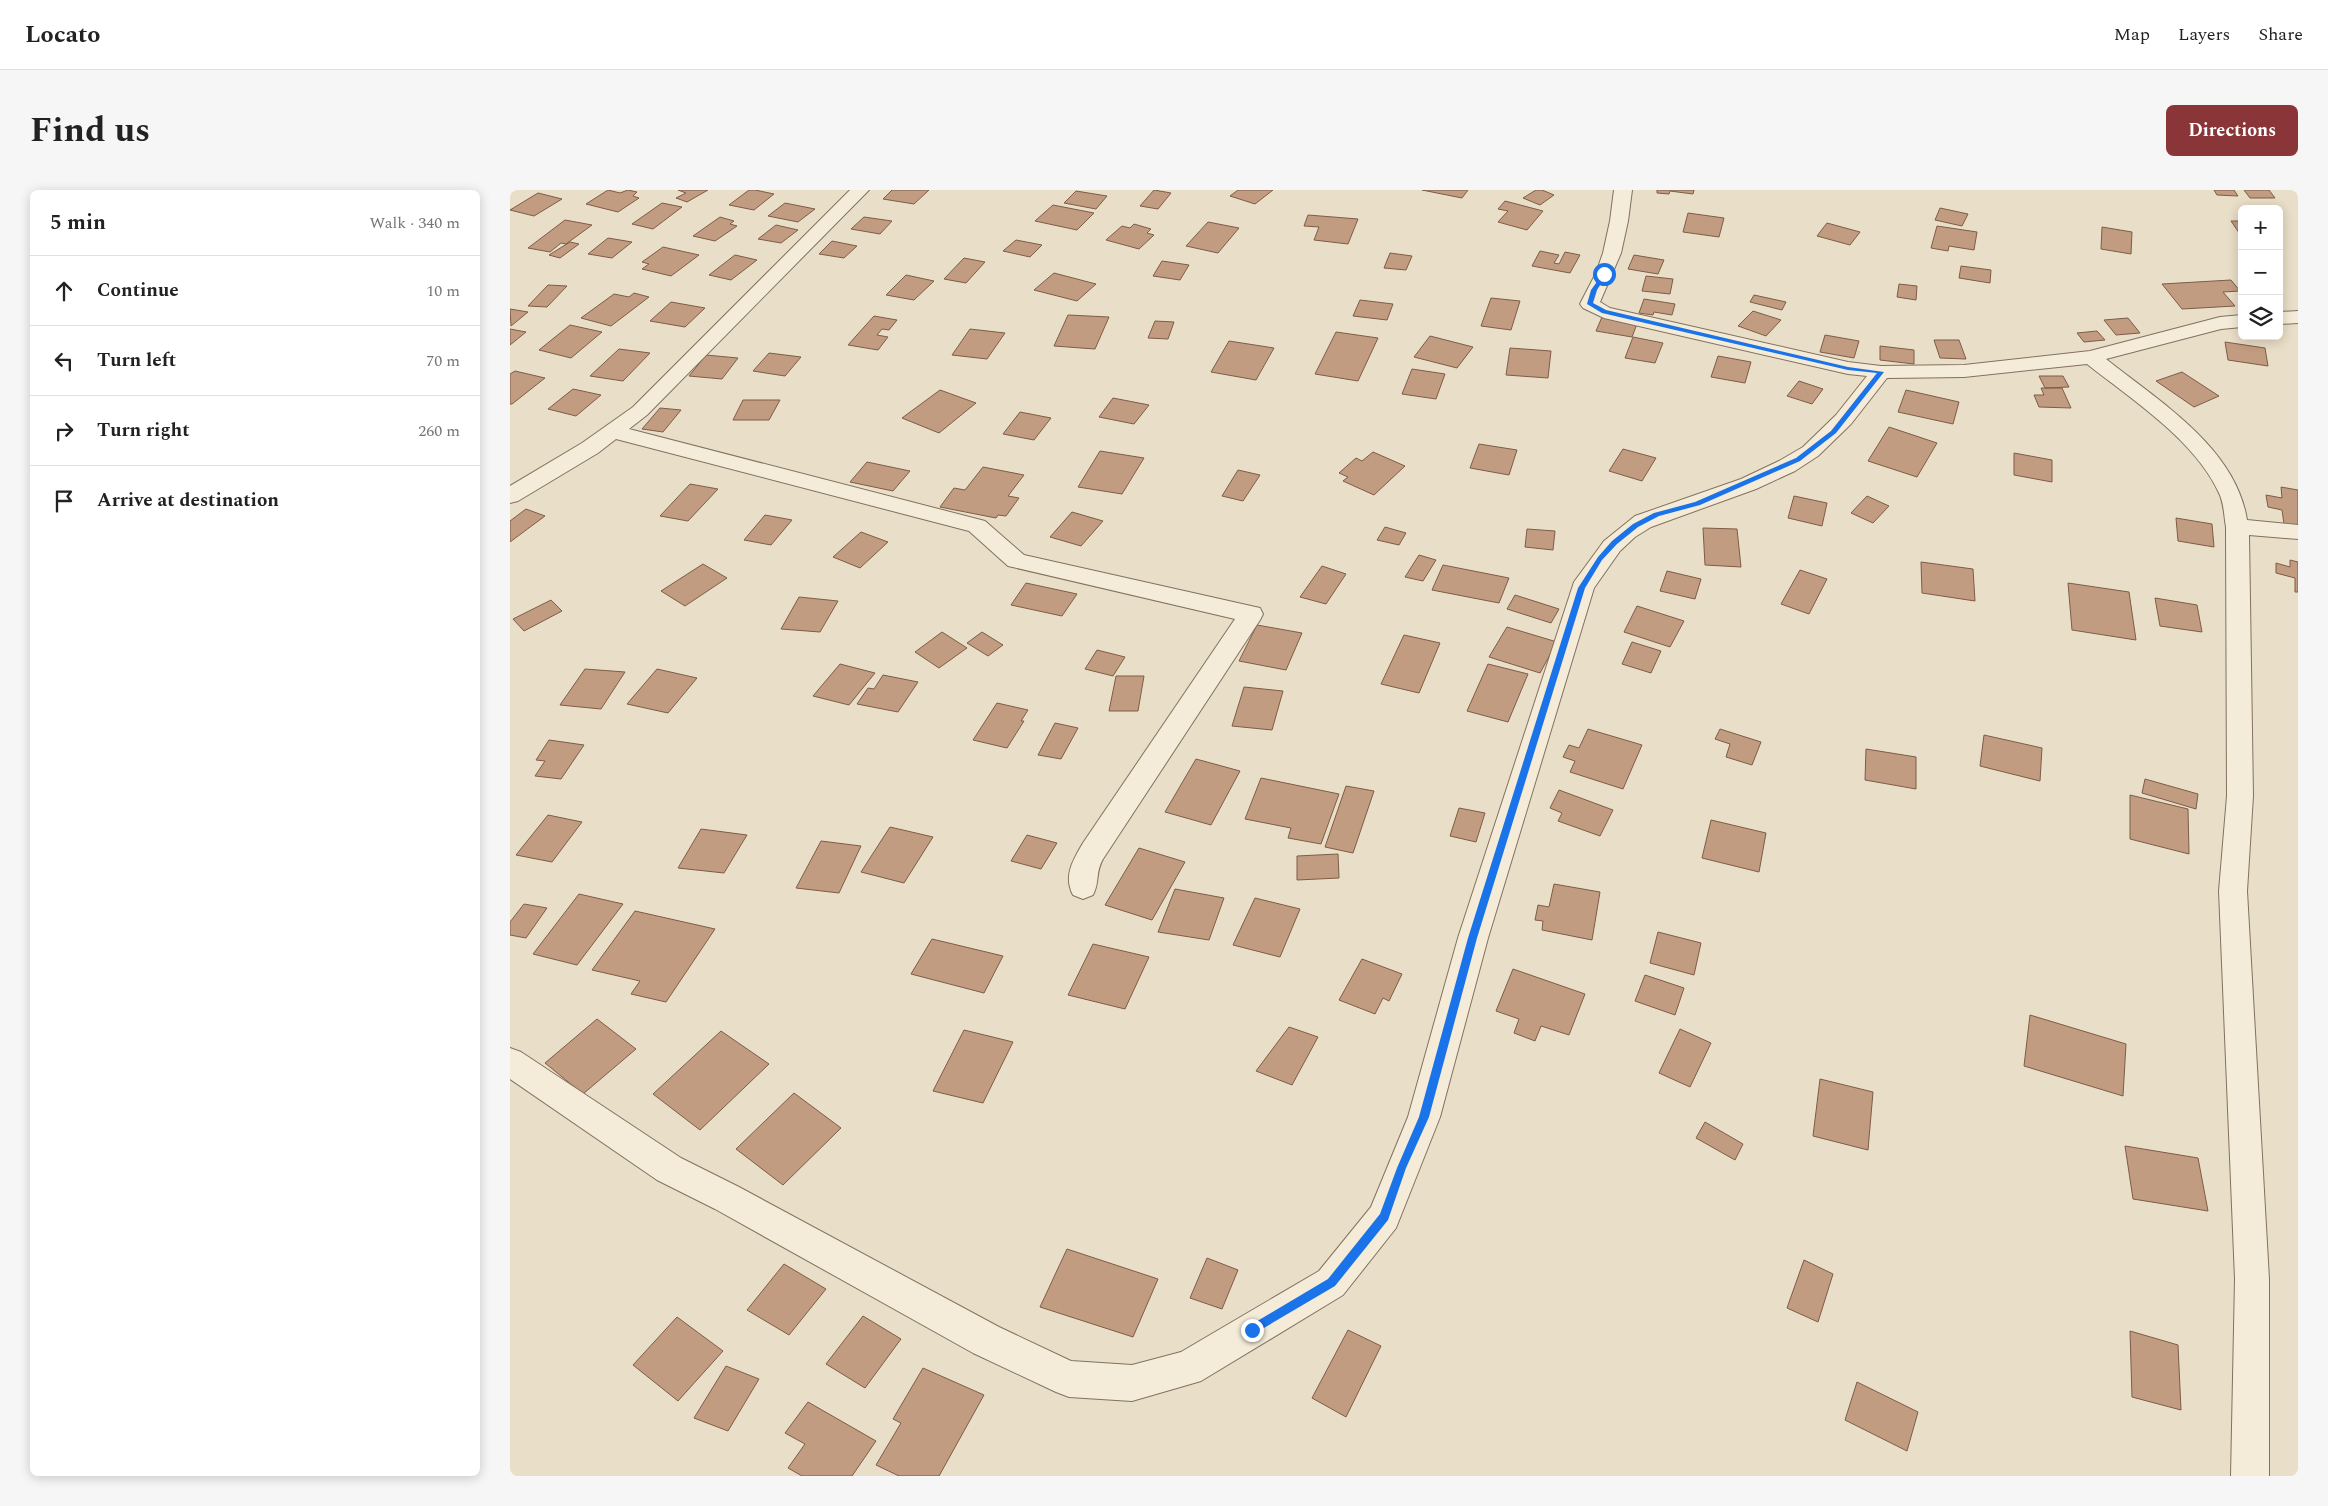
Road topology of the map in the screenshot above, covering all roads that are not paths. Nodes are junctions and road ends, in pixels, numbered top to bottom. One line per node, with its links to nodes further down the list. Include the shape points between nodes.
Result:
1 (860, 190): 8 (street, via 665,386)
2 (1623, 190): 7 (street, via 1620,222 1604,274 1590,304 1604,312 1848,368)
3 (2298, 317): 4 (street)
4 (2283, 318)
5 (2238, 321): 6 (street, via 2220,323)
6 (2092, 357): 7 (street, via 1964,371); 10 (street, via 2186,437 2216,468 2231,495)
7 (1881, 372): 13 (street, via 1833,432 1798,460 1698,504 1656,514 1635,526 1600,558 1582,588 1472,938 1424,1117 1384,1217 1331,1283 1188,1368 1132,1383 1069,1379 986,1340 669,1169)
8 (613, 432): 9 (street); 12 (street, via 977,526 1016,561 1251,614 1093,851 1083,869)
9 (510, 496)
10 (2237, 527): 11 (street); 14 (street, via 2240,796 2233,891 2252,1280)
11 (2298, 532)
12 (1083, 887)
13 (510, 1062)
14 (2250, 1476)

